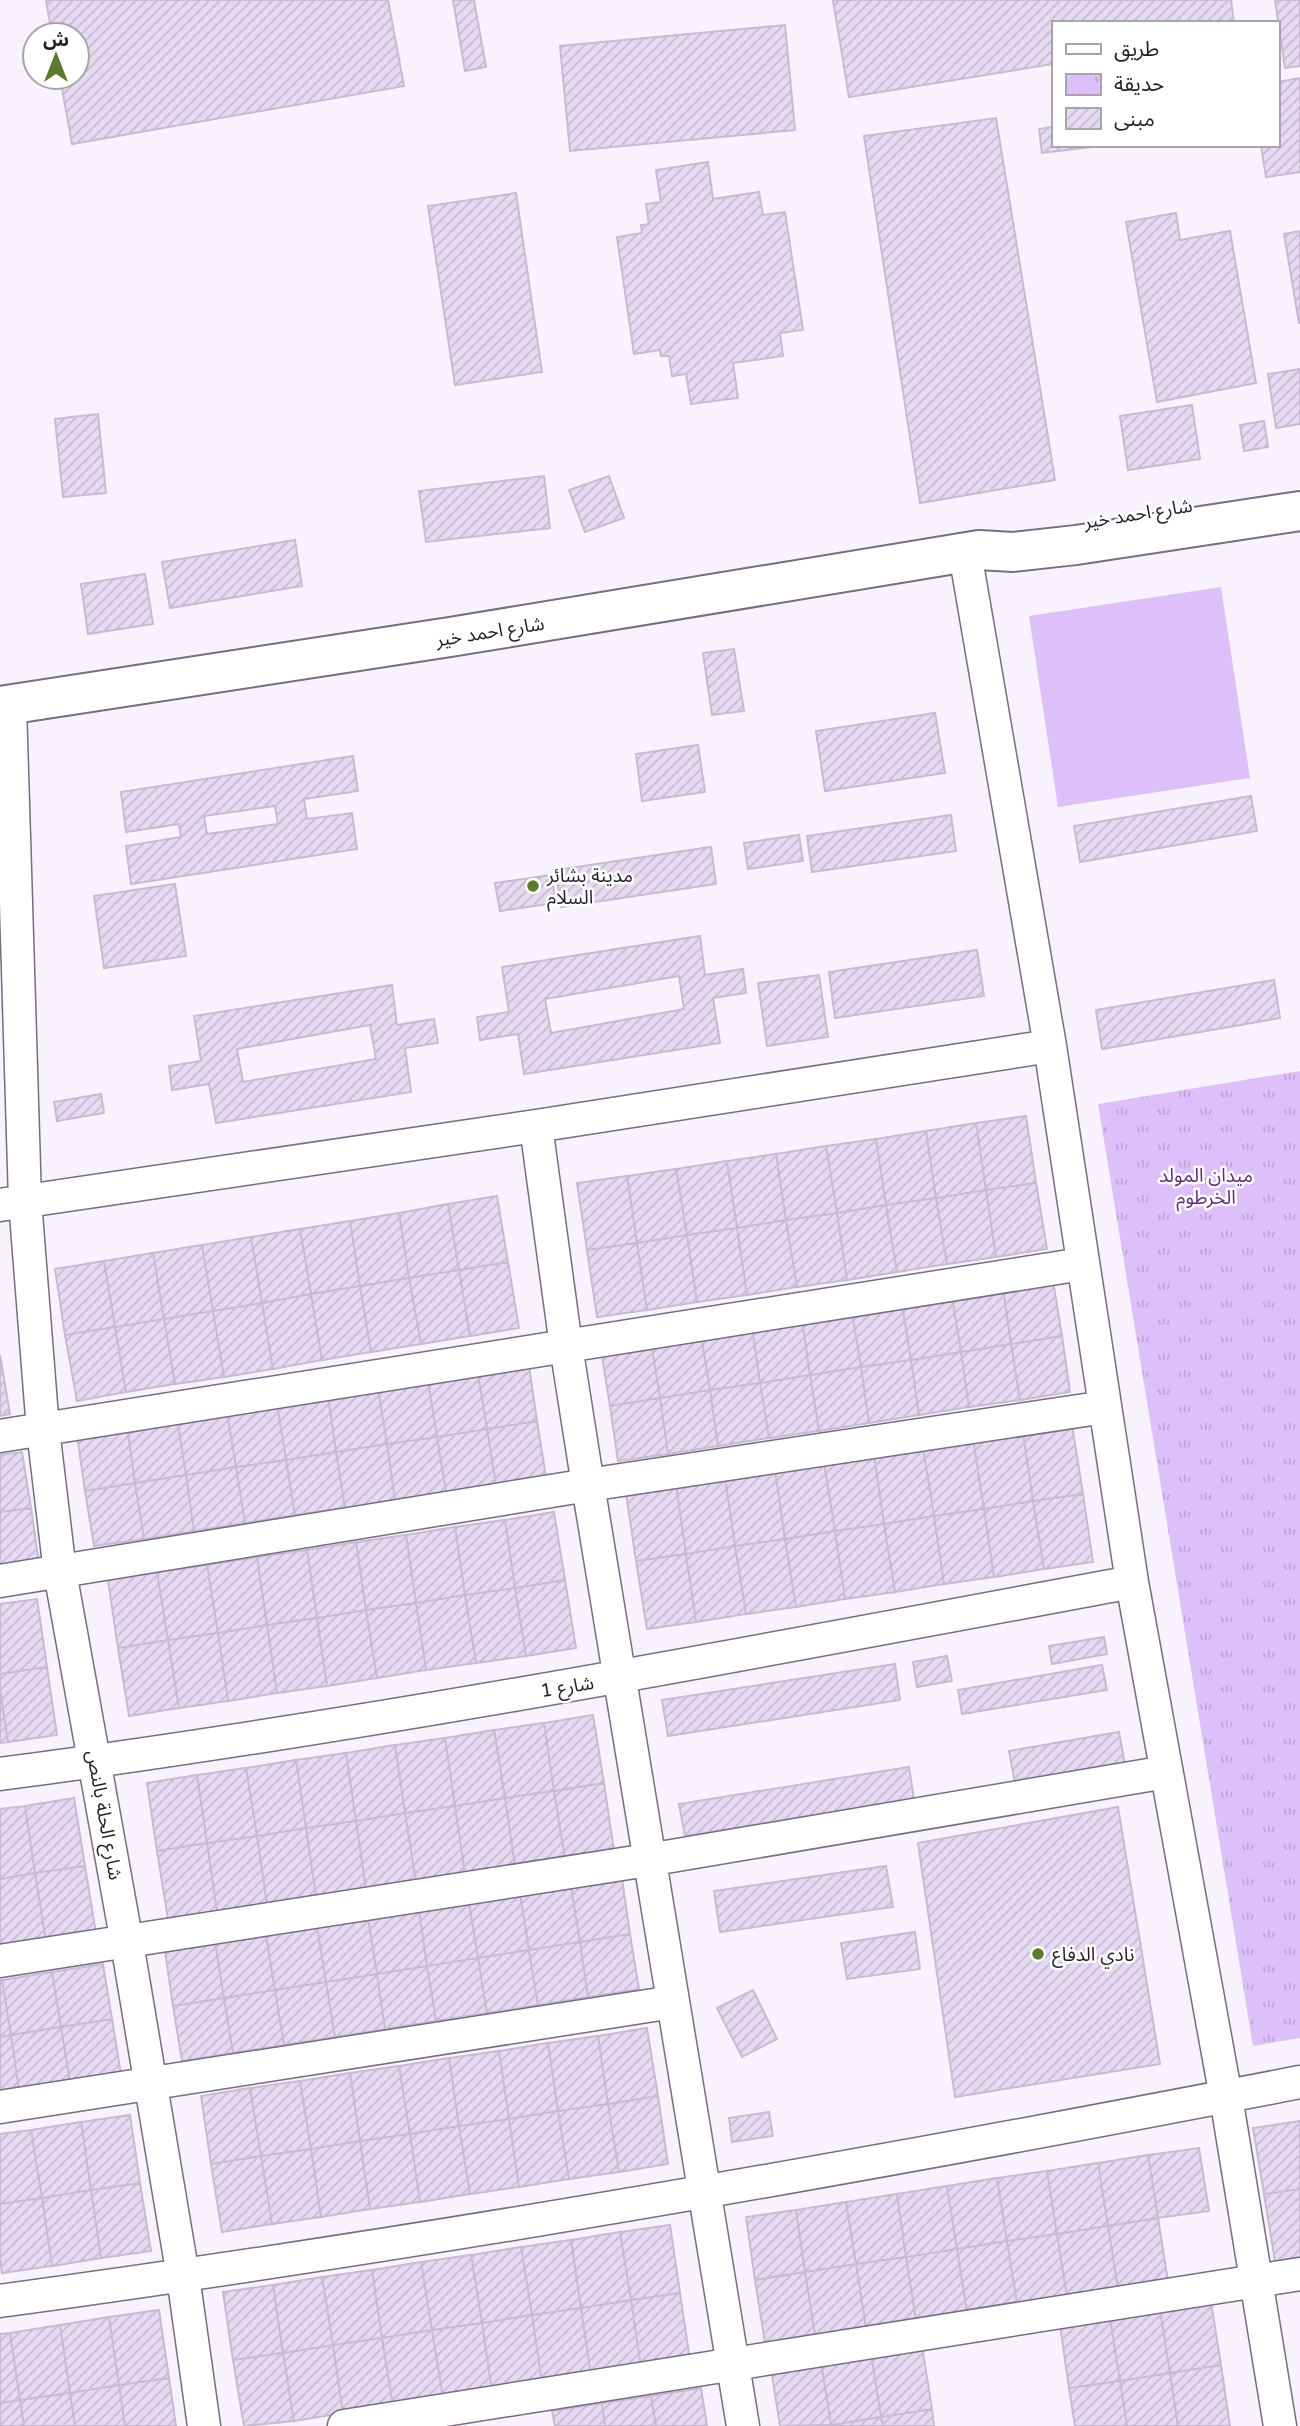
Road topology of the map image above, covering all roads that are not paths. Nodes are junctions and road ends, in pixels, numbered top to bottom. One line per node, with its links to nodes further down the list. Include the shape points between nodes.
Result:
1 (1300, 488): 3 (main road, شارع احمد خير, via 1011,535)
2 (1300, 511): 3 (main road, شارع احمد خير, via 1076,545)
3 (972, 551): 4 (main road, شارع احمد خير); 5 (street)
4 (5, 706): 7 (street, شارع الحلة بالنص)
5 (1050, 1046): 6 (street); 8 (street)
6 (536, 1126): 7 (street); 9 (street)
7 (13, 1203): 11 (street, شارع الحلة بالنص)
8 (1082, 1264): 9 (street); 10 (street)
9 (566, 1346): 11 (street); 13 (street)
10 (1105, 1408): 13 (street); 16 (street)
11 (43, 1430): 12 (street); 14 (street, شارع الحلة بالنص)
12 (0, 1436)
13 (588, 1485): 14 (street); 17 (street)
14 (60, 1572): 15 (street); 18 (street, شارع الحلة بالنص)
15 (0, 1581)
16 (1132, 1582): 17 (street, شارع 1); 19 (street)
17 (620, 1678): 18 (street, شارع 1); 21 (street)
18 (96, 1762): 20 (street, شارع 1); 22 (street, شارع الحلة بالنص)
19 (1166, 1772): 21 (street); 27 (street)
20 (0, 1774)
21 (648, 1860): 22 (street); 24 (street)
22 (127, 1943): 23 (street); 26 (street, شارع الحلة بالنص)
23 (0, 1961)
24 (673, 2002): 26 (street); 29 (street)
25 (1300, 2082): 27 (street)
26 (150, 2085): 28 (street); 31 (street, شارع الحلة بالنص)
27 (1226, 2097): 29 (street); 32 (street)
28 (0, 2107)
29 (704, 2192): 31 (street); 34 (street)
30 (1300, 2274): 32 (street)
31 (183, 2276): 33 (street); 35 (street, شارع الحلة بالنص)
32 (1256, 2281): 34 (street); 38 (street)
33 (0, 2301)
34 (733, 2365): 36 (street); 37 (street)
35 (204, 2426)
36 (344, 2426)
37 (743, 2426)
38 (1280, 2426)

